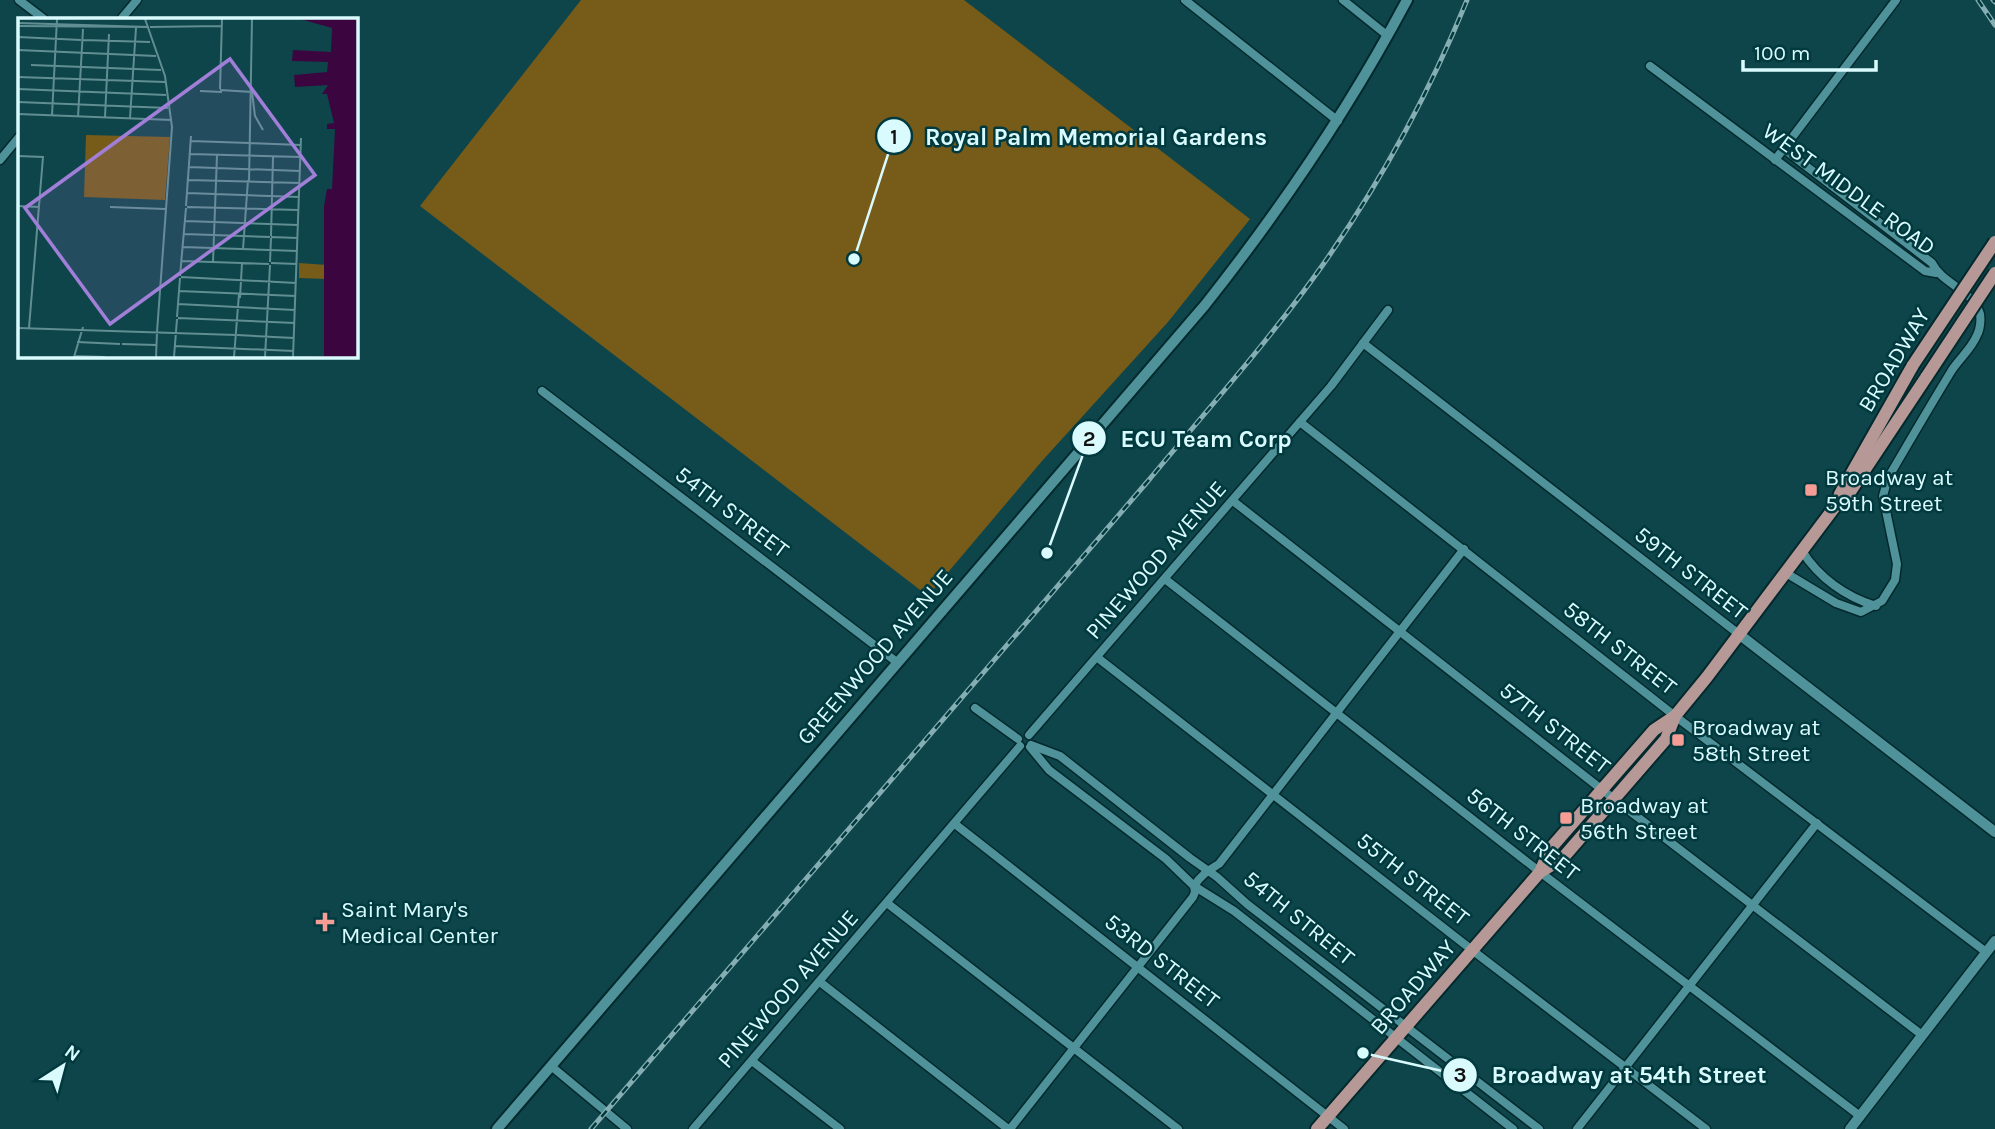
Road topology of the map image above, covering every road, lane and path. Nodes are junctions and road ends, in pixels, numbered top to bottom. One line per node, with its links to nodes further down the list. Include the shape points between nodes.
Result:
1 (19, 0): 7 (street)
2 (137, 0): 8 (street)
3 (1185, 0): 11 (street)
4 (1343, 0): 9 (street)
5 (1407, 0): 9 (main road, GREENWOOD AVENUE)
6 (1896, 0): 13 (street)
7 (43, 18)
8 (122, 18)
9 (1388, 36): 11 (main road, GREENWOOD AVENUE)
10 (1650, 66): 15 (street, WEST MIDDLE ROAD)
11 (1338, 121): 33 (main road, GREENWOOD AVENUE, via 1205,305)
12 (18, 138): 14 (street)
13 (1784, 149): 15 (street); 17 (street, WEST MIDDLE ROAD, via 1932,263)
14 (0, 160)
15 (1775, 160): 17 (street, WEST MIDDLE ROAD, via 1925,271)
16 (1995, 242): 24 (main road, BROADWAY, bridge, via 1913,365)
17 (1936, 273): 29 (street, via 1971,300 1980,314 1979,332 1888,478 1883,496 1897,564 1895,580)
18 (1995, 273): 24 (main road, BROADWAY, bridge, via 1844,501)
19 (1388, 310): 20 (street, PINEWOOD AVENUE)
20 (1363, 343): 22 (street, PINEWOOD AVENUE); 31 (street, 59TH STREET)
21 (542, 391): 33 (street, 54TH STREET)
22 (1300, 422): 23 (street, PINEWOOD AVENUE); 25 (street, 58TH STREET)
23 (1233, 500): 28 (street, PINEWOOD AVENUE); 30 (street, 57TH STREET)
24 (1837, 504): 26 (main road, BROADWAY)
25 (1464, 550): 30 (street); 36 (street, 58TH STREET)
26 (1802, 551): 27 (main road, BROADWAY); 29 (street, via 1832,584)
27 (1786, 573): 29 (street, via 1836,603 1861,612); 31 (main road, BROADWAY)
28 (1165, 579): 32 (street, PINEWOOD AVENUE); 35 (street, 56TH STREET)
29 (1876, 606)
30 (1400, 631): 35 (street); 38 (street, 57TH STREET)
31 (1740, 635): 36 (main road, BROADWAY); 43 (street, 59TH STREET)
32 (1098, 658): 37 (street, PINEWOOD AVENUE); 39 (street, 55TH STREET)
33 (898, 663): 62 (main road, GREENWOOD AVENUE)
34 (975, 708): 37 (street, 54TH STREET)
35 (1337, 712): 39 (street); 46 (street, 56TH STREET)
36 (1675, 716): 38 (main road, BROADWAY, via 1654,730); 40 (main road, BROADWAY, via 1666,739); 41 (street, 58TH STREET)
37 (1026, 742): 42 (street, PINEWOOD AVENUE); 45 (street, 54TH STREET, via 1060,756); 48 (street, 54TH STREET, via 1049,770 1166,859)
38 (1602, 790): 40 (street, 57TH STREET); 46 (main road, BROADWAY, via 1550,849)
39 (1273, 793): 44 (street); 52 (street, 55TH STREET)
40 (1614, 799): 46 (main road, BROADWAY, via 1562,859); 50 (street, 57TH STREET)
41 (1817, 823): 50 (street); 53 (street, 58TH STREET)
42 (955, 824): 49 (street, PINEWOOD AVENUE); 54 (street, 53RD STREET)
43 (1995, 832)
44 (1217, 866): 45 (street); 47 (street)
45 (1207, 869): 47 (street, 54TH STREET); 48 (street)
46 (1540, 872): 52 (main road, BROADWAY); 56 (street, 56TH STREET)
47 (1217, 877): 48 (street); 57 (street, 54TH STREET)
48 (1198, 890): 54 (street); 59 (street, 54TH STREET, via 1234,911)
49 (887, 903): 55 (street, PINEWOOD AVENUE); 60 (street)
50 (1754, 905): 56 (street); 58 (street, 57TH STREET)
51 (1995, 941): 53 (street)
52 (1472, 950): 57 (main road, BROADWAY); 63 (street, 55TH STREET)
53 (1986, 952): 58 (street)
54 (1138, 966): 60 (street); 65 (street, 53RD STREET)
55 (820, 982): 61 (street, PINEWOOD AVENUE); 70 (street)
56 (1691, 985): 63 (street); 64 (street, 56TH STREET)
57 (1406, 1027): 59 (main road, BROADWAY); 75 (street, 54TH STREET)
58 (1922, 1035): 64 (street)
59 (1396, 1038): 65 (main road, BROADWAY); 74 (street, 54TH STREET)
60 (1074, 1048): 70 (street); 71 (street)
61 (752, 1061): 68 (street, PINEWOOD AVENUE); 69 (street)
62 (551, 1066): 66 (main road, GREENWOOD AVENUE); 67 (street)
63 (1627, 1068): 76 (street); 77 (street, 55TH STREET)
64 (1860, 1116): 78 (street)
65 (1328, 1117): 72 (main road, BROADWAY); 73 (street, 53RD STREET)
66 (497, 1129)
67 (627, 1129)
68 (692, 1129)
69 (840, 1129)
70 (1009, 1129)
71 (1178, 1129)
72 (1317, 1129)
73 (1344, 1129)
74 (1513, 1129)
75 (1539, 1129)
76 (1577, 1129)
77 (1706, 1129)
78 (1850, 1129)

